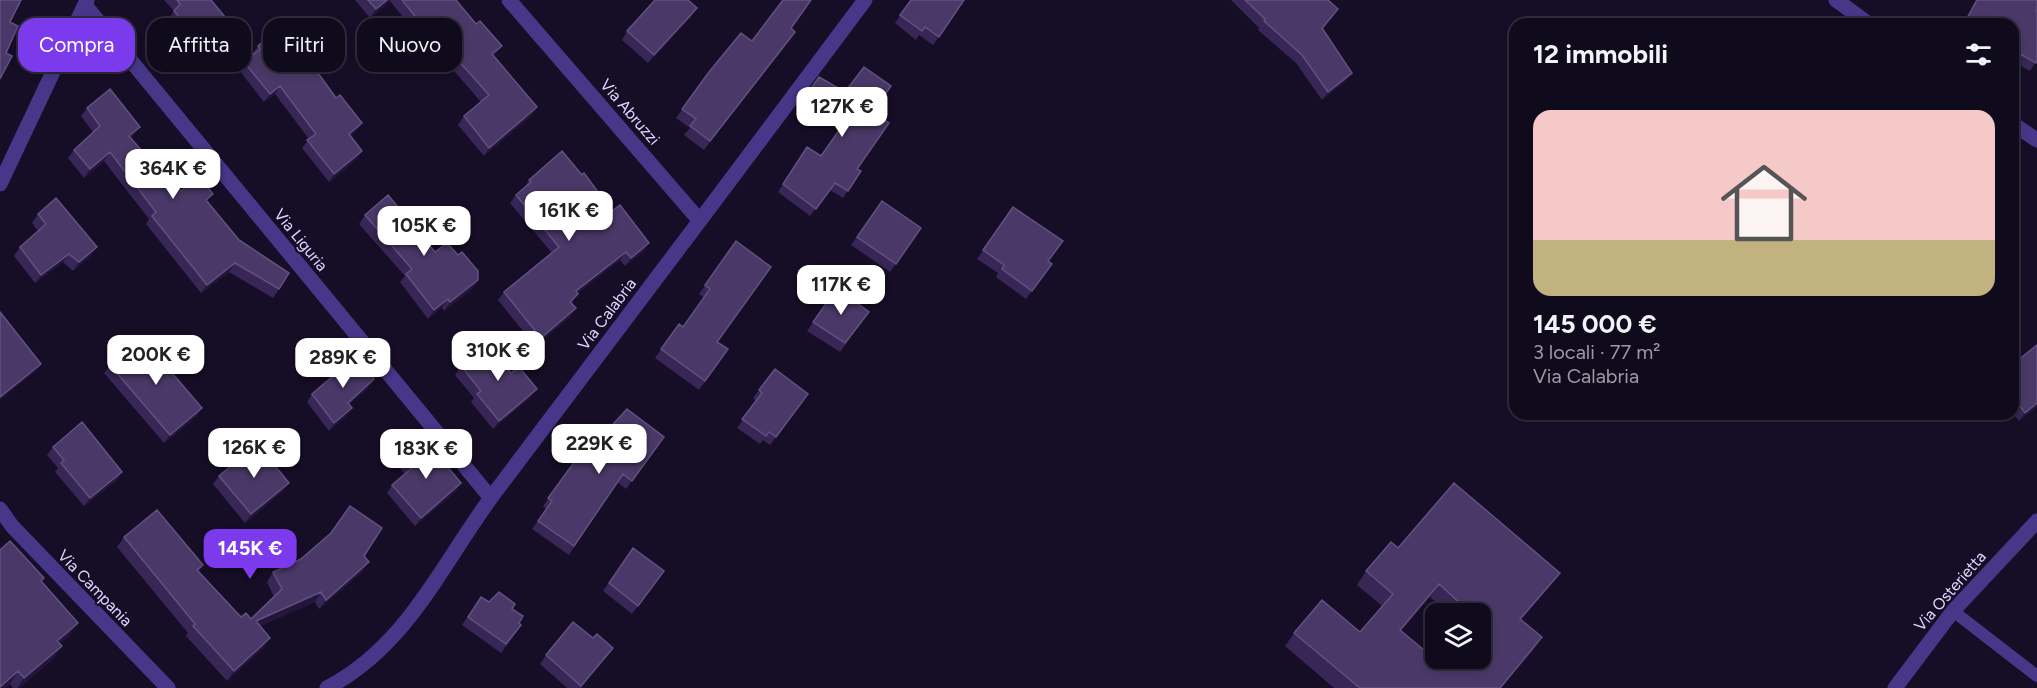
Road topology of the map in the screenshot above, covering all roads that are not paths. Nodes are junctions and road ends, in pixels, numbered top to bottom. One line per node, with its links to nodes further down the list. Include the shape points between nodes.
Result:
1 (509, 0): 9 (street, Via Abruzzi)
2 (865, 0): 9 (street, Via Calabria)
3 (1836, 0): 5 (street)
4 (86, 2): 8 (street); 10 (street, Via Liguria)
5 (1861, 18)
6 (2019, 128): 7 (street)
7 (2037, 140)
8 (0, 184)
9 (700, 221): 10 (street, Via Calabria)
10 (490, 497): 15 (street, Via Calabria, via 413,616)
11 (0, 508): 16 (street, Via Campania, via 12,526)
12 (2037, 521): 13 (street, Via Osterietta)
13 (1953, 611): 14 (lane); 18 (street, Via Osterietta)
14 (2037, 676)
15 (355, 682): 17 (street, Via Calabria)
16 (168, 688)
17 (327, 688)
18 (1895, 688)

